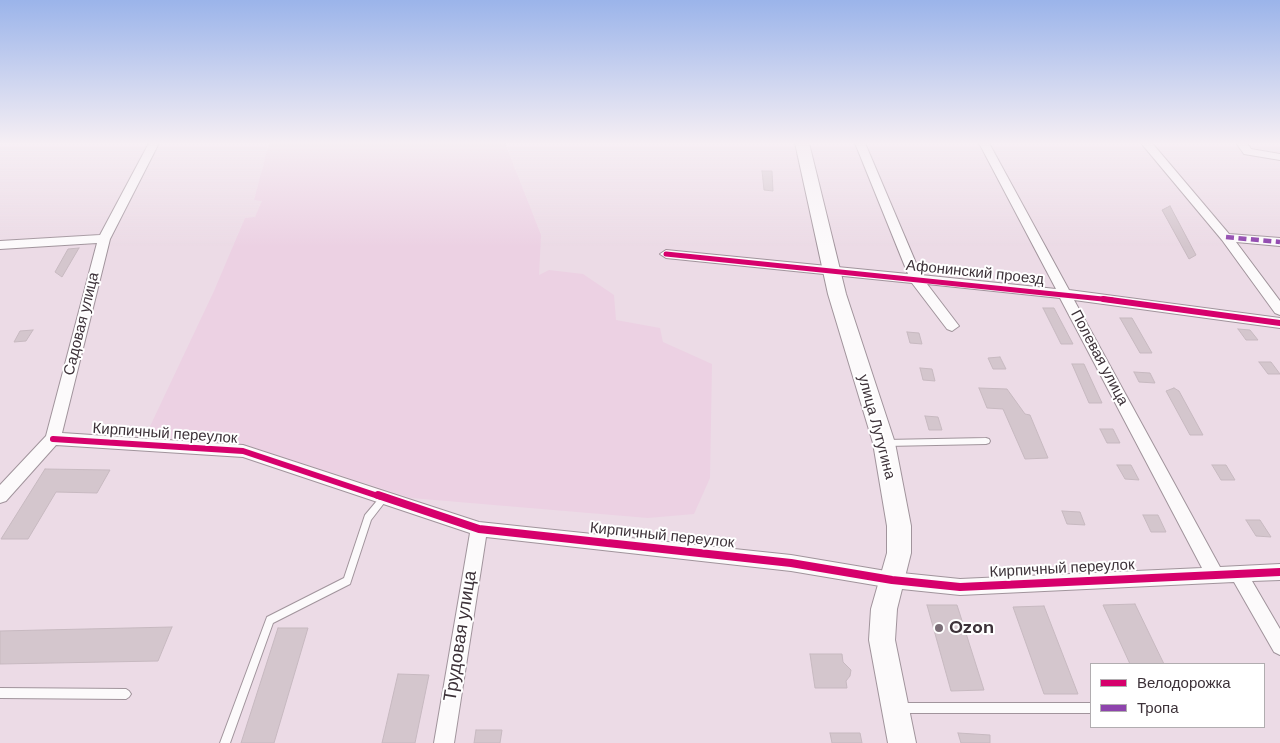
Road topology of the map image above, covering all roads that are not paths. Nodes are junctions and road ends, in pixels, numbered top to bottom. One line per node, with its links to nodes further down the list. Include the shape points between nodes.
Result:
1 (136, 178): 7 (street, Садовая улица)
2 (810, 178): 11 (main road, улица Лутугина)
3 (874, 178): 12 (street)
4 (1003, 178): 13 (street, Полевая улица)
5 (1176, 178): 6 (street)
6 (1226, 237): 8 (street); 14 (street)
7 (104, 239): 9 (street); 17 (street, Садовая улица)
8 (1280, 242)
9 (0, 245)
10 (666, 254): 11 (street, Афонинский проезд)
11 (832, 271): 12 (street, Афонинский проезд); 19 (main road, улица Лутугина)
12 (916, 279): 13 (street, Афонинский проезд); 16 (street)
13 (1065, 294): 15 (street, Афонинский проезд); 24 (street, Полевая улица)
14 (1280, 310)
15 (1280, 323)
16 (952, 326)
17 (53, 439): 20 (street, Садовая улица); 21 (street, Кирпичный переулок, via 243,452)
18 (986, 442): 19 (lane)
19 (884, 443): 26 (main road, улица Лутугина, via 899,526 899,553)
20 (0, 496)
21 (384, 498): 22 (street, Кирпичный переулок); 32 (lane, via 368,518 348,582 270,620)
22 (479, 529): 26 (street, Кирпичный переулок, via 791,562); 33 (street, Трудовая улица)
23 (1280, 572): 25 (street, Кирпичный переулок)
24 (1214, 573): 25 (street, Кирпичный переулок); 26 (street, Кирпичный переулок, via 960,586)
25 (1238, 573): 27 (street)
26 (892, 580): 30 (main road, улица Лутугина, via 884,609 882,640)
27 (1280, 646)
28 (0, 694): 29 (lane)
29 (126, 694)
30 (895, 708): 31 (lane); 34 (main road, улица Лутугина)
31 (1090, 708)
32 (225, 743)
33 (444, 743)
34 (902, 743)

